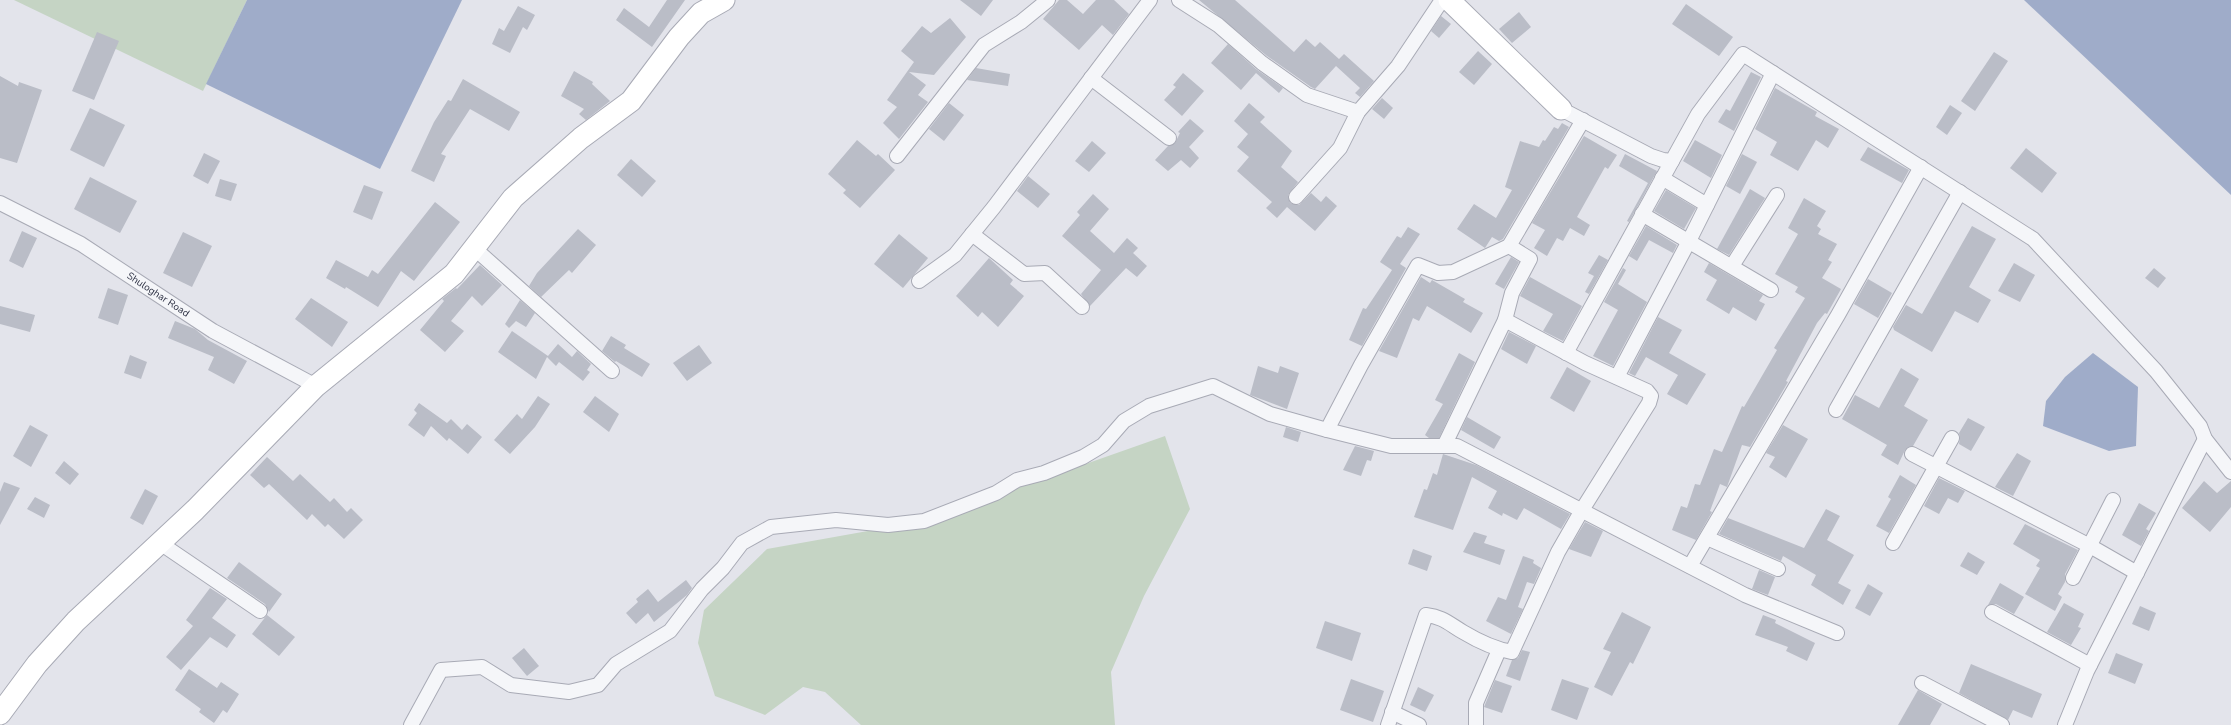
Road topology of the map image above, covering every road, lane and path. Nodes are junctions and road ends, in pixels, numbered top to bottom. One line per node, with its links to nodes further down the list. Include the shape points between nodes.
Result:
1 (724, 0): 26 (main road, via 701,13 631,101 581,138 513,198)
2 (1048, 0): 13 (street, via 1021,22 984,45)
3 (1150, 0): 8 (street)
4 (1179, 0): 10 (street, via 1218,26 1262,63 1307,95)
5 (1442, 0): 10 (street, via 1398,66)
6 (1449, 0): 9 (main road)
7 (1773, 73): 14 (street, via 1743,54 1698,114); 15 (street); 21 (street)
8 (1091, 78): 12 (street); 23 (street)
9 (1561, 109): 11 (street)
10 (1358, 112): 19 (street, via 1340,148)
11 (1583, 120): 14 (street, via 1651,156); 25 (street)
12 (1169, 138)
13 (897, 156)
14 (1672, 161): 16 (street)
15 (1921, 167): 17 (street); 46 (street, via 1838,315)
16 (1662, 178): 21 (street); 22 (street)
17 (1960, 192): 36 (street); 39 (street, via 2033,239 2156,371 2200,426)
18 (1777, 195): 27 (street)
19 (1296, 197)
20 (0, 203): 35 (street, Shuloghar Road, via 81,244 213,330)
21 (1707, 205): 24 (street)
22 (1642, 214): 24 (street); 32 (street)
23 (972, 234): 28 (street, via 955,255); 30 (street, via 1024,274 1045,273)
24 (1689, 241): 27 (street); 34 (street)
25 (1509, 246): 31 (street, via 1530,259 1512,293); 37 (street, via 1453,272 1438,273 1418,265 1360,365)
26 (474, 248): 33 (street); 35 (main road, via 454,274)
27 (1732, 266): 29 (street)
28 (919, 281)
29 (1771, 290)
30 (1082, 307)
31 (1505, 320): 32 (street); 40 (street)
32 (1566, 353): 34 (street)
33 (612, 371)
34 (1617, 377): 45 (street, via 1647,391 1651,396)
35 (316, 386): 47 (main road)
36 (1836, 410)
37 (1327, 430): 40 (street, via 1392,446); 62 (street, via 1270,414 1213,386 1149,406 1124,421 1103,445 1083,457 1044,473 1017,480 996,492 924,521 888,525 836,520 771,527 742,543 670,631 616,664 598,685 569,692 511,685 482,667 441,670)
38 (1952, 438): 42 (street)
39 (2205, 439): 43 (street); 52 (street)
40 (1444, 446): 45 (street, via 1456,446)
41 (1912, 454): 42 (street)
42 (1936, 466): 48 (street); 49 (street)
43 (2231, 472)
44 (2113, 500): 49 (street)
45 (1582, 510): 50 (street); 57 (street, via 1558,552 1512,652)
46 (1707, 538): 50 (street); 51 (street)
47 (160, 543): 54 (street); 61 (main road, via 76,621 37,664)
48 (1893, 543)
49 (2090, 546): 52 (street); 53 (street)
50 (1690, 566): 56 (street, via 1745,595)
51 (1778, 569)
52 (2137, 573): 58 (street)
53 (2073, 578)
54 (260, 611)
55 (1992, 612): 58 (street)
56 (1837, 633)
57 (1499, 650): 60 (street, via 1463,632 1441,617 1426,615); 65 (street, via 1476,703)
58 (2090, 665): 67 (street)
59 (1922, 683): 66 (street)
60 (1392, 712): 63 (street); 64 (street)
61 (0, 714)
62 (410, 725)
63 (1388, 725)
64 (1419, 725)
65 (1476, 725)
66 (2002, 725)
67 (2065, 725)

